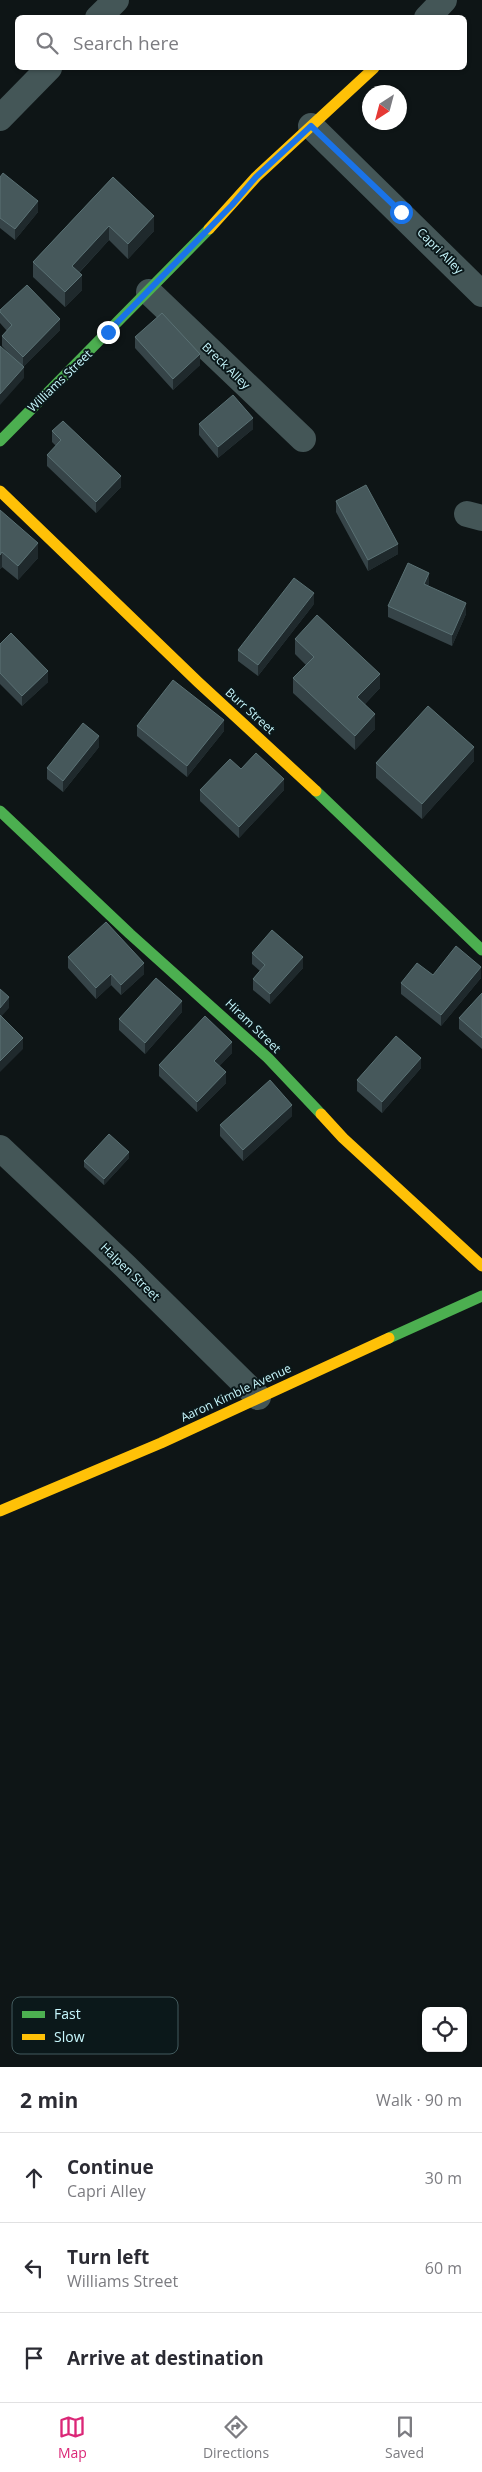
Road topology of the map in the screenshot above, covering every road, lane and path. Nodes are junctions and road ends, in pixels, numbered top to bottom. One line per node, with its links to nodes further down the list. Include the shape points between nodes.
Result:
1 (116, 0): 3 (street)
2 (444, 0): 4 (street)
3 (101, 15)
4 (430, 15)
5 (47, 70): 7 (street)
6 (372, 70): 8 (street, Williams Street)
7 (0, 118)
8 (311, 126): 9 (street, Williams Street, via 256,177); 10 (street, Capri Alley)
9 (149, 292): 11 (street, Breck Alley); 12 (street, Williams Street)
10 (482, 294)
11 (303, 439)
12 (0, 441)
13 (0, 491): 15 (street, Burr Street)
14 (0, 811): 17 (street, Hiram Street, via 268,1058 343,1138)
15 (482, 950)
16 (0, 1148): 19 (street, Halpen Street)
17 (482, 1266)
18 (482, 1296): 19 (street, Aaron Kimble Avenue)
19 (258, 1397): 20 (street, Aaron Kimble Avenue, via 161,1443)
20 (0, 1511)

